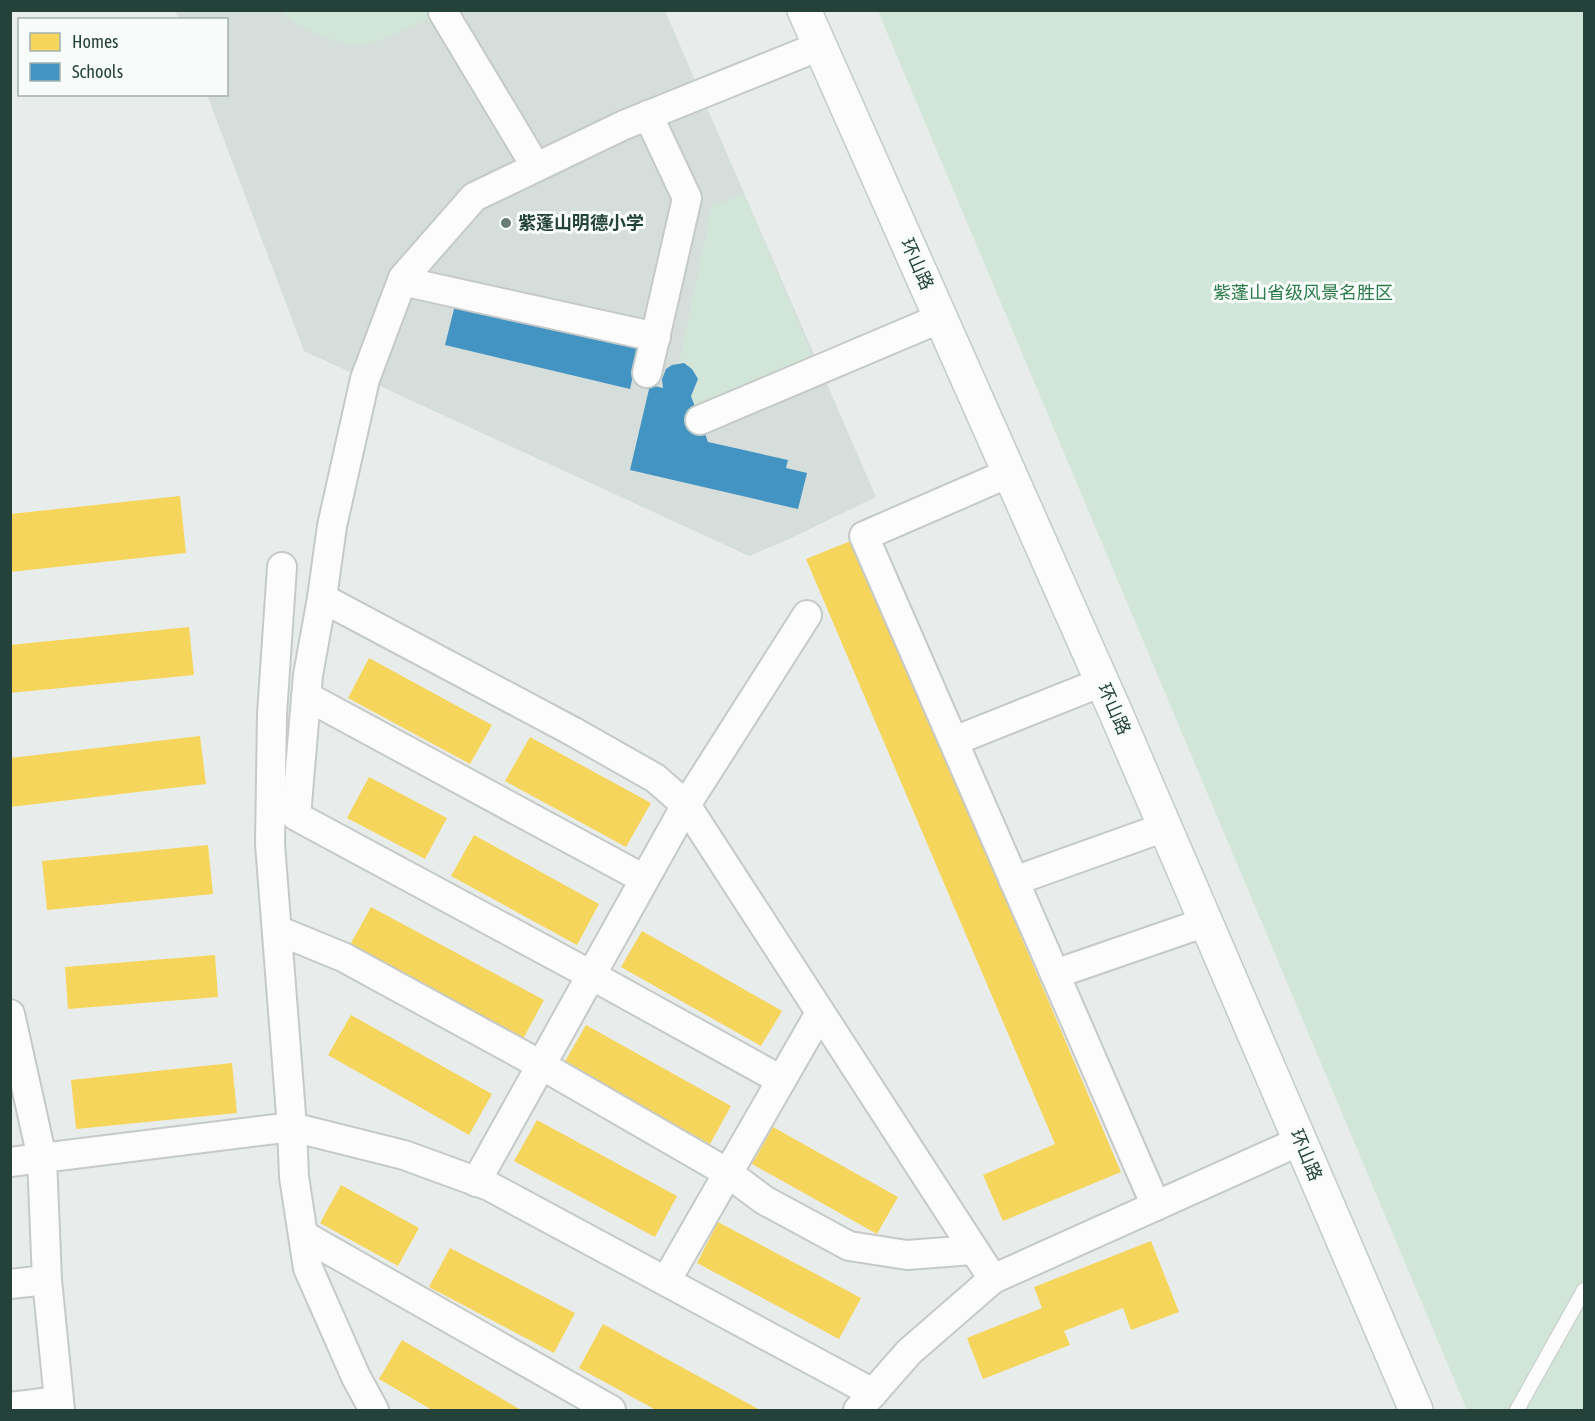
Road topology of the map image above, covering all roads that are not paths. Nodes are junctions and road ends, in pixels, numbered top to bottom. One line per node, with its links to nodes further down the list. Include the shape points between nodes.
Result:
1 (804, 10): 3 (main road, 环山路)
2 (443, 12): 5 (street)
3 (820, 46): 4 (street); 7 (main road, 环山路)
4 (648, 115): 5 (street); 8 (street, via 687,198)
5 (536, 167): 6 (street, via 474,197)
6 (402, 281): 8 (street); 13 (street, via 365,379 332,526)
7 (941, 318): 10 (street); 11 (main road, 环山路)
8 (656, 337): 9 (street)
9 (647, 373)
10 (700, 420)
11 (1009, 473): 15 (main road, 环山路); 17 (street, via 864,536)
12 (282, 567): 23 (street, via 272,714 270,844)
13 (322, 598): 16 (street); 18 (street, via 655,778)
14 (807, 615): 18 (street)
15 (1102, 682): 17 (street); 19 (main road, 环山路)
16 (306, 696): 20 (street); 25 (street, via 296,816)
17 (954, 741): 21 (street)
18 (686, 805): 20 (street); 26 (street)
19 (1164, 827): 21 (street); 22 (main road, 环山路)
20 (644, 879): 25 (street)
21 (1014, 881): 24 (street)
22 (1206, 922): 24 (street); 32 (main road, 环山路)
23 (277, 930): 29 (street, via 343,957); 31 (street)
24 (1055, 974): 37 (street)
25 (591, 975): 29 (street); 30 (street)
26 (820, 1013): 30 (street); 39 (street)
27 (10, 1014): 28 (street)
28 (15, 1052): 33 (street)
29 (541, 1065): 35 (street); 36 (street)
30 (781, 1080): 35 (street)
31 (292, 1127): 33 (street); 36 (street, via 404,1155); 38 (street, via 294,1177)
32 (1300, 1141): 37 (street); 50 (main road, 环山路)
33 (42, 1158): 34 (street); 41 (street)
34 (10, 1162)
35 (728, 1173): 39 (street, via 765,1200 849,1246 908,1255); 42 (street)
36 (476, 1182): 42 (street)
37 (1156, 1206): 40 (street)
38 (303, 1235): 48 (street, via 309,1268); 49 (street)
39 (973, 1250): 40 (street)
40 (993, 1279): 45 (street, via 909,1352)
41 (47, 1280): 43 (street); 46 (street)
42 (666, 1281): 45 (street)
43 (10, 1284)
44 (1584, 1290): 51 (lane)
45 (865, 1402)
46 (59, 1406): 47 (street)
47 (10, 1407)
48 (374, 1410)
49 (611, 1410)
50 (1416, 1410)
51 (1517, 1410)

